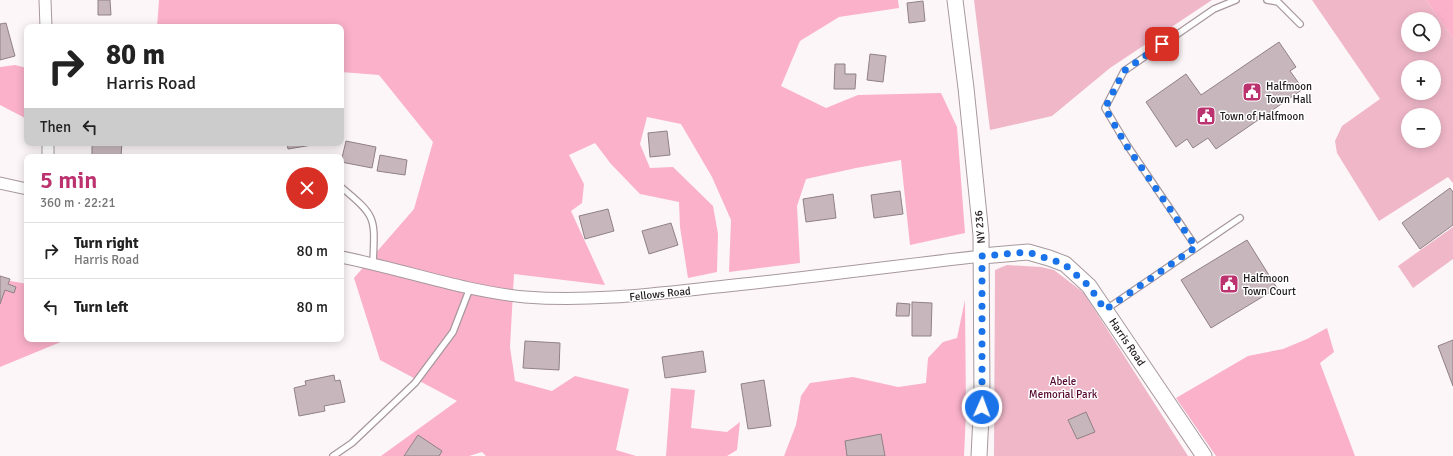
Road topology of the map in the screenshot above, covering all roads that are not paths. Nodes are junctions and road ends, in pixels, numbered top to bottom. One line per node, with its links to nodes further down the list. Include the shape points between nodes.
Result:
1 (45, 0): 5 (street)
2 (955, 0): 12 (main road, NY 236 / NY 236)
3 (1236, 0): 11 (lane, via 1214,9 1124,71 1105,108 1126,145)
4 (1267, 0): 6 (lane, via 1278,2)
5 (46, 24)
6 (1300, 24)
7 (0, 183): 8 (street)
8 (24, 188)
9 (344, 190): 14 (lane, via 367,209 373,221)
10 (1240, 218): 11 (lane)
11 (1196, 247): 16 (lane)
12 (982, 256): 15 (street, Fellows Road, via 622,298 524,296); 16 (main road, Harris Road, via 1028,252 1064,264 1089,286); 18 (main road, NY 236 / NY 236, via 982,397)
13 (344, 258): 14 (street, Fellows Road)
14 (373, 263): 15 (street, Fellows Road)
15 (470, 288): 17 (lane, via 453,332 415,383 352,443)
16 (1105, 310): 19 (main road, Harris Road)
17 (333, 456)
18 (979, 456)
19 (1204, 456)

